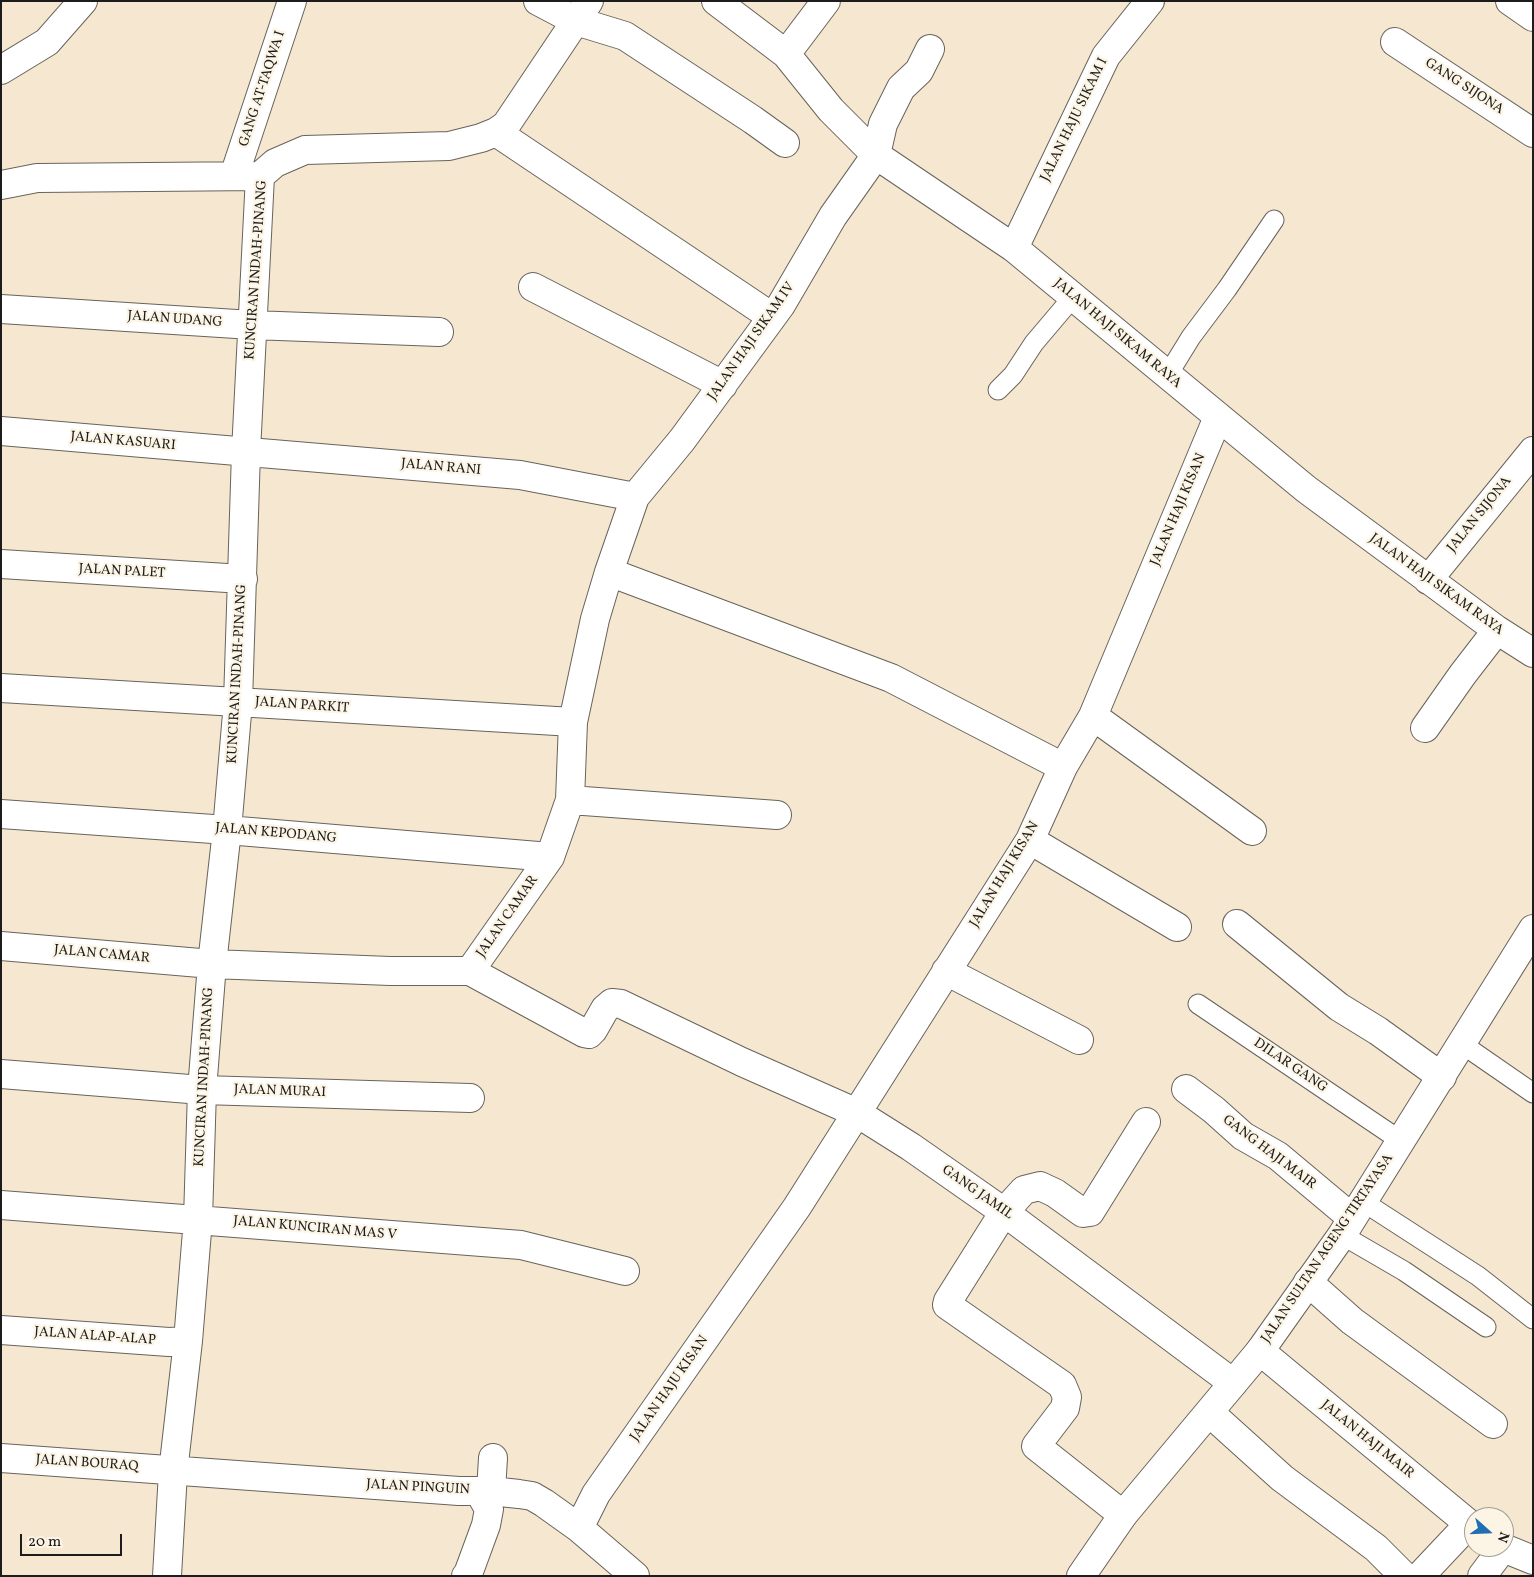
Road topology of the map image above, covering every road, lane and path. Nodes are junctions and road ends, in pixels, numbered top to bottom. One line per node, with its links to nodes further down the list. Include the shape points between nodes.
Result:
1 (83, 1): 11 (street, via 47,42)
2 (292, 1): 16 (street, GANG AT-TAQWA I)
3 (538, 1): 7 (street)
4 (716, 1): 10 (street, JALAN HAJI SIKAM RAYA)
5 (826, 1): 10 (street)
6 (1150, 1): 19 (street, JALAN HAJU SIKAM I, via 1106,56)
7 (582, 11): 12 (street, KUNCIRAN INDAH-PINANG, via 506,125); 14 (street)
8 (1395, 42): 13 (street, GANG SIJONA)
9 (930, 49): 15 (street, via 919,71 901,88 883,124)
10 (786, 54): 15 (street, JALAN HAJI SIKAM RAYA, via 831,110)
11 (1, 70)
12 (496, 132): 16 (street, KUNCIRAN INDAH-PINANG, via 449,146 305,150); 23 (street)
13 (1533, 133)
14 (785, 143)
15 (876, 155): 19 (street, JALAN HAJI SIKAM RAYA); 23 (street, JALAN HAJI SIKAM IV, via 833,216)
16 (247, 176): 17 (street, via 37,178); 24 (street, KUNCIRAN INDAH-PINANG)
17 (1, 185)
18 (1274, 220): 26 (lane, via 1190,338)
19 (1014, 248): 21 (street, JALAN HAJI SIKAM RAYA)
20 (533, 287): 27 (street)
21 (1073, 297): 26 (street, JALAN HAJI SIKAM RAYA); 28 (lane)
22 (1, 310): 24 (street, JALAN UDANG)
23 (772, 317): 27 (street, JALAN HAJI SIKAM IV)
24 (252, 325): 25 (street, JALAN UDANG); 32 (street, KUNCIRAN INDAH-PINANG)
25 (439, 332)
26 (1167, 376): 29 (street, JALAN HAJI SIKAM RAYA)
27 (723, 385): 33 (street, JALAN HAJI SIKAM IV)
28 (998, 390)
29 (1218, 417): 37 (street, JALAN HAJI SIKAM RAYA, via 1306,489); 42 (street, JALAN HAJI KISAN)
30 (1, 431): 32 (street, JALAN KASUARI)
31 (1533, 451): 37 (street, JALAN SIJONA)
32 (246, 452): 33 (street, JALAN RANI, via 520,475); 36 (street, KUNCIRAN INDAH-PINANG)
33 (635, 496): 35 (street, JALAN CAMAR)
34 (1, 564): 36 (street, JALAN PALET)
35 (609, 572): 43 (street, JALAN CAMAR, via 595,619); 45 (street, via 891,678)
36 (243, 579): 41 (street, KUNCIRAN INDAH-PINANG)
37 (1428, 580): 38 (street, JALAN HAJI SIKAM RAYA)
38 (1497, 630): 39 (street, JALAN HAJI SIKAM RAYA); 44 (street)
39 (1533, 653)
40 (1, 688): 41 (street, JALAN PARKIT)
41 (238, 702): 43 (street, JALAN PARKIT); 49 (street, KUNCIRAN INDAH-PINANG)
42 (1093, 716): 45 (street, JALAN HAJI KISAN); 50 (street)
43 (573, 722): 46 (street, JALAN CAMAR)
44 (1425, 728)
45 (1063, 767): 51 (street, JALAN HAJI KISAN)
46 (570, 800): 48 (street); 52 (street, JALAN CAMAR)
47 (1, 814): 49 (street, JALAN KEPODANG)
48 (777, 815)
49 (228, 830): 52 (street, JALAN KEPODANG); 57 (street, KUNCIRAN INDAH-PINANG)
50 (1252, 831)
51 (1030, 840): 54 (street); 59 (street, JALAN HAJI KISAN)
52 (550, 857): 58 (street, JALAN CAMAR)
53 (1237, 924): 64 (street, via 1339,1007)
54 (1177, 928)
55 (1531, 936): 62 (street, JALAN SULTAN AGENG TIRTAYASA)
56 (1, 946): 57 (street, JALAN CAMAR)
57 (212, 964): 58 (street, JALAN CAMAR); 66 (street, KUNCIRAN INDAH-PINANG)
58 (470, 971): 69 (street, GANG JAMIL, via 584,1033 589,1034 593,1030 604,1009 612,1003 621,1004)
59 (946, 972): 61 (street); 69 (street, JALAN HAJI KISAN)
60 (1198, 1004): 71 (lane, DILAR GANG)
61 (1079, 1040)
62 (1462, 1044): 64 (street, JALAN SULTAN AGENG TIRTAYASA); 67 (lane)
63 (1, 1074): 66 (street, JALAN MURAI)
64 (1442, 1077): 71 (street, JALAN SULTAN AGENG TIRTAYASA)
65 (1186, 1089): 74 (street, GANG HAJI MAIR, via 1243,1136 1278,1156)
66 (202, 1090): 68 (street, JALAN MURAI); 75 (street, KUNCIRAN INDAH-PINANG)
67 (1533, 1093)
68 (470, 1098)
69 (856, 1113): 73 (street, GANG JAMIL); 76 (street, JALAN HAJI KISAN)
70 (1146, 1122): 73 (street, via 1090,1212 1083,1213 1040,1186 1024,1190)
71 (1391, 1135): 74 (street, JALAN SULTAN AGENG TIRTAYASA)
72 (1, 1205): 75 (street, JALAN KUNCIRAN MAS V)
73 (1004, 1212): 84 (street, GANG JAMIL); 91 (street, via 947,1305 1062,1385 1065,1408 1036,1445)
74 (1352, 1218): 78 (street, JALAN SULTAN AGENG TIRTAYASA); 79 (lane, via 1478,1276); 80 (lane, via 1404,1271)
75 (198, 1220): 77 (street, JALAN KUNCIRAN MAS V, via 522,1245); 82 (street, KUNCIRAN INDAH-PINANG)
76 (766, 1252): 93 (street, JALAN HAJU KISAN, via 596,1494)
77 (625, 1271)
78 (1308, 1282): 83 (street, JALAN SULTAN AGENG TIRTAYASA); 86 (street, via 1352,1320)
79 (1533, 1319)
80 (1486, 1326)
81 (1, 1330): 82 (street, JALAN ALAP-ALAP)
82 (188, 1341): 89 (street, KUNCIRAN INDAH-PINANG)
83 (1260, 1351): 84 (street, JALAN SULTAN AGENG TIRTAYASA); 92 (street, JALAN HAJI MAIR)
84 (1233, 1383): 85 (street, JALAN SULTAN AGENG TIRTAYASA)
85 (1210, 1413): 91 (street, JALAN SULTAN AGENG TIRTAYASA); 102 (street, via 1282,1478 1376,1548)
86 (1493, 1424)
87 (1, 1458): 89 (street, JALAN BOURAQ)
88 (493, 1458): 90 (street)
89 (173, 1472): 90 (street, JALAN PINGUIN); 98 (street, KUNCIRAN INDAH-PINANG)
90 (485, 1491): 93 (street, JALAN PINGUIN, via 532,1496); 99 (street, via 489,1509 486,1525)
91 (1123, 1515): 101 (street, JALAN SULTAN AGENG TIRTAYASA)
92 (1464, 1519)
93 (579, 1528): 100 (street, JALAN PINGUIN)
94 (1464, 1534): 103 (street)
95 (1514, 1553): 97 (street)
96 (1496, 1557): 104 (street)
97 (1533, 1560)
98 (167, 1576)
99 (466, 1576)
100 (635, 1576)
101 (1081, 1576)
102 (1404, 1576)
103 (1420, 1576)
104 (1482, 1576)

